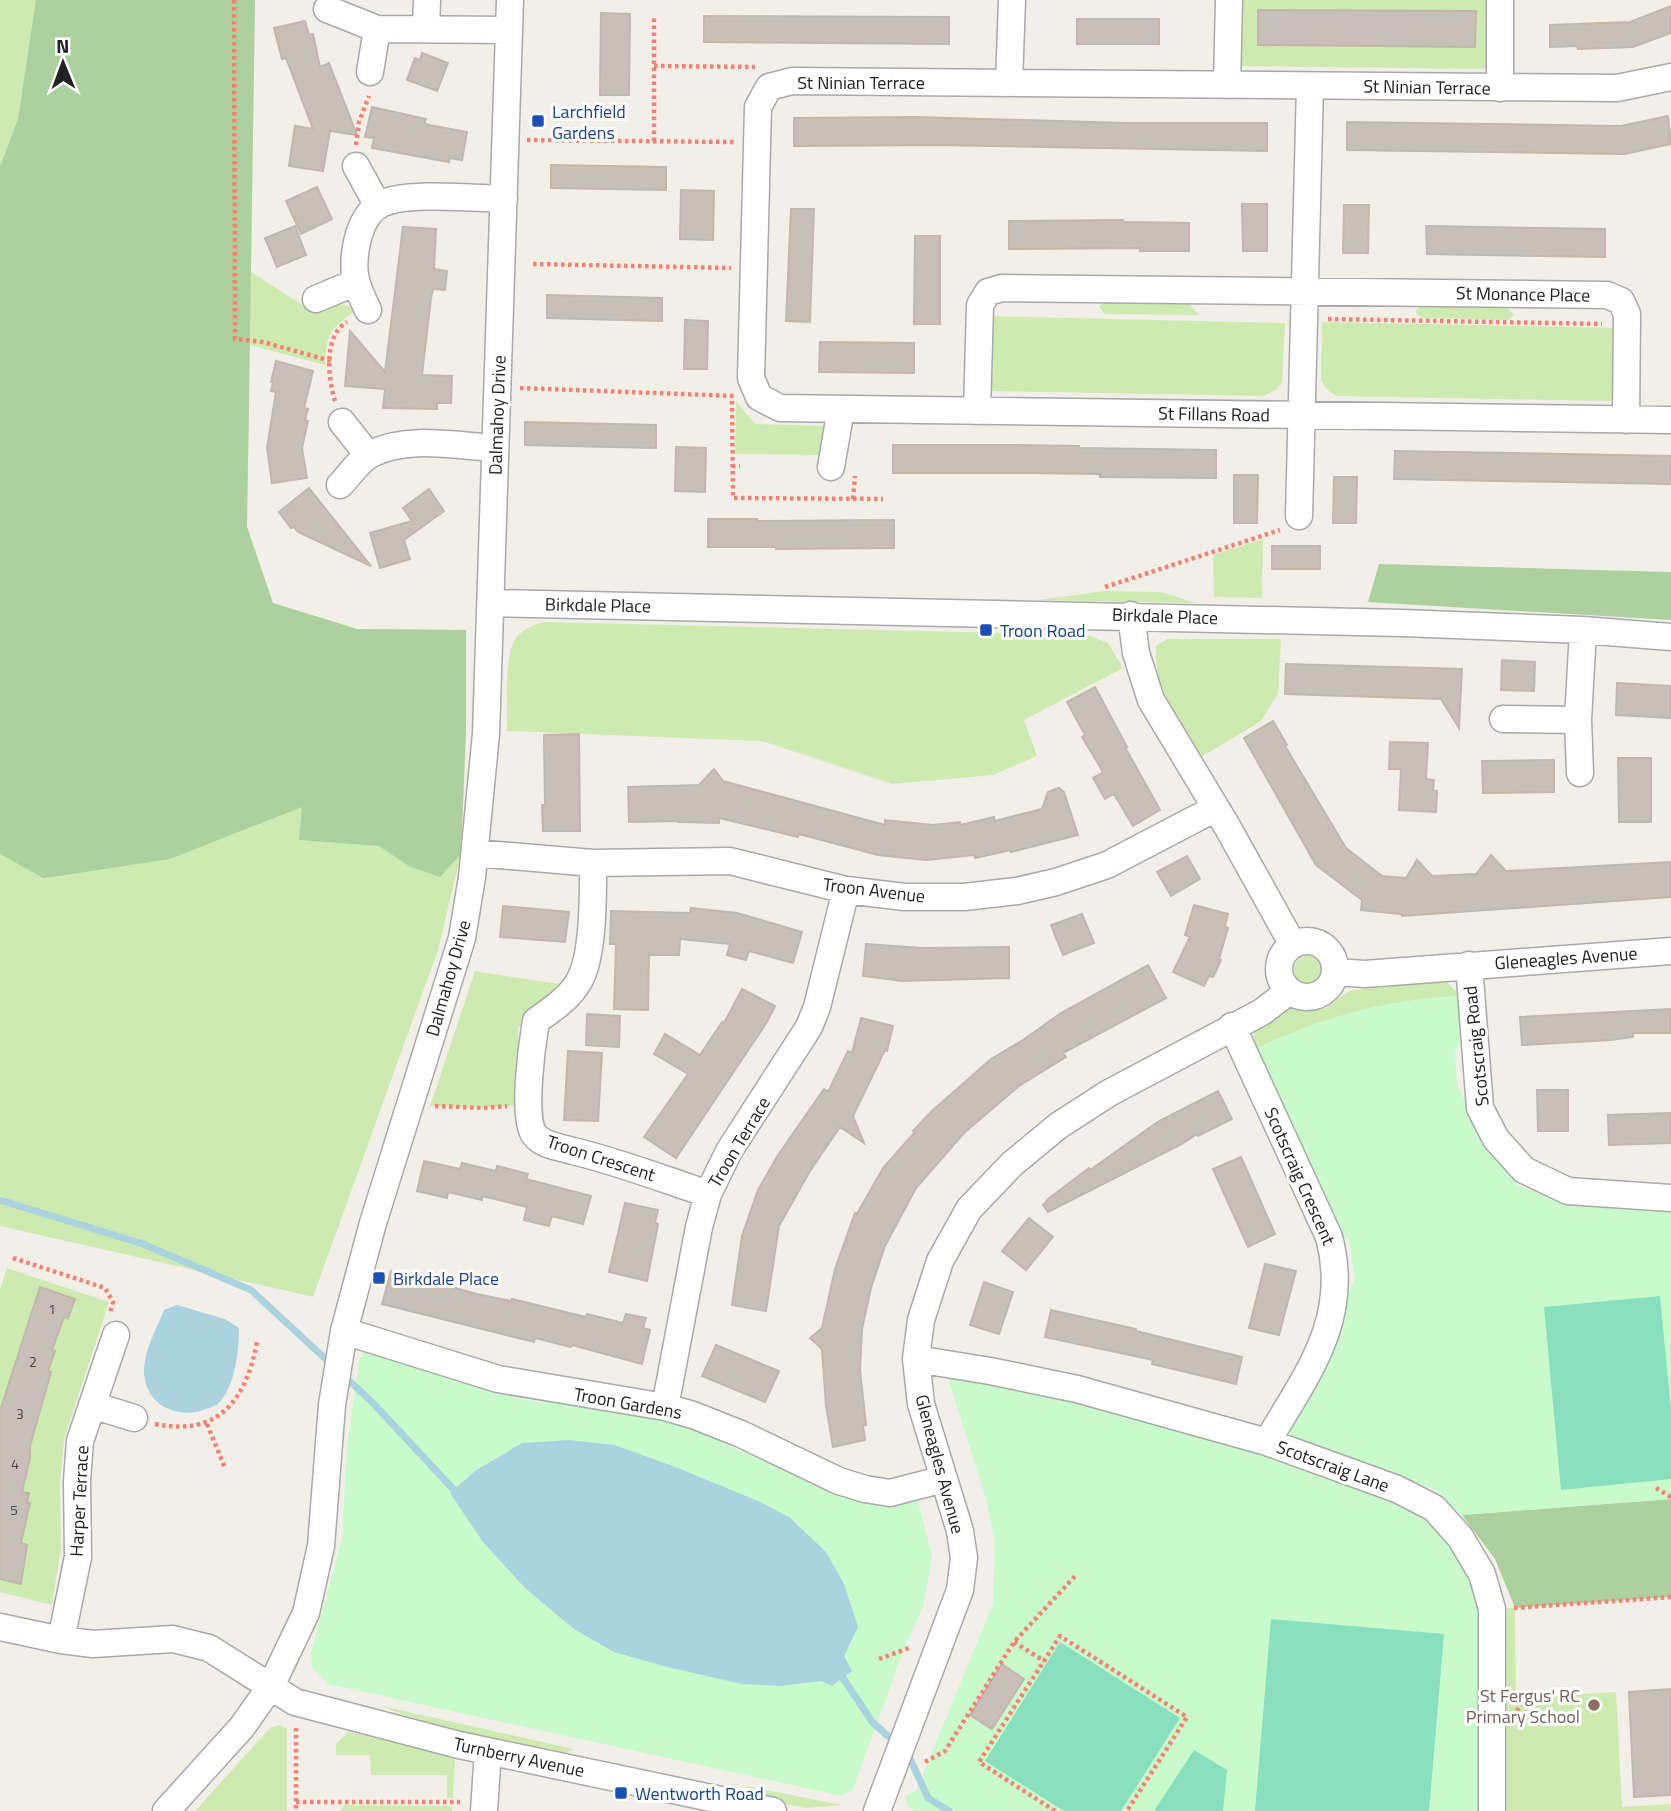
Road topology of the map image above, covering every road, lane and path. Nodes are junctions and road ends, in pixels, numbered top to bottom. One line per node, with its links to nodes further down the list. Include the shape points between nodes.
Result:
1 (234, 0): 32 (path, via 235,339)
2 (427, 0): 9 (street)
3 (510, 0): 11 (street, Dalmahoy Drive)
4 (1012, 0): 15 (street)
5 (1229, 0): 16 (street)
6 (1500, 0): 19 (street, St Ninian Terrace)
7 (327, 9): 10 (street)
8 (654, 15): 12 (path)
9 (426, 28): 10 (street); 11 (street)
10 (377, 29): 13 (street)
11 (509, 30): 20 (street, Dalmahoy Drive)
12 (654, 66): 18 (path, via 754,67); 21 (path)
13 (370, 72): 23 (path, via 374,82 359,122)
14 (1671, 77): 19 (street, St Ninian Terrace, via 1617,88)
15 (1009, 82): 16 (street, St Ninian Terrace); 18 (street, St Ninian Terrace, via 792,81)
16 (1227, 85): 17 (street, St Ninian Terrace)
17 (1310, 86): 19 (street, St Ninian Terrace); 29 (street)
18 (769, 87): 22 (street, via 758,107)
19 (1500, 88)
20 (506, 140): 21 (path); 24 (street, Dalmahoy Drive)
21 (654, 141): 22 (path)
22 (757, 142): 27 (street)
23 (356, 166): 25 (street)
24 (504, 199): 25 (street, via 403,198); 33 (street, Dalmahoy Drive)
25 (378, 206): 28 (street, via 361,226)
26 (533, 264): 27 (path)
27 (753, 268): 35 (street, via 751,378)
28 (354, 284): 30 (street); 31 (street)
29 (1303, 291): 37 (street, St Monance Place, via 1002,288 988,292 981,305); 38 (street); 39 (street, St Monance Place, via 1607,295 1621,301 1627,314)
30 (316, 299)
31 (368, 310): 32 (path, via 338,327)
32 (331, 361): 41 (path, via 331,389)
33 (498, 387): 34 (path); 42 (street, Dalmahoy Drive)
34 (732, 396): 35 (path); 44 (path)
35 (759, 397): 36 (street, St Fillans Road, via 780,408)
36 (841, 409): 37 (street, St Fillans Road); 46 (street)
37 (977, 411): 38 (street, St Fillans Road)
38 (1300, 415): 39 (street, St Fillans Road); 49 (street)
39 (1626, 420): 40 (street, St Fillans Road)
40 (1671, 420)
41 (342, 422): 43 (street)
42 (495, 448): 43 (street, via 411,444); 51 (street, Dalmahoy Drive)
43 (368, 455): 47 (street)
44 (732, 466): 45 (path); 48 (path, via 733,498)
45 (740, 466)
46 (831, 467)
47 (340, 485)
48 (883, 499)
49 (1299, 516): 50 (path, via 1282,529)
50 (1105, 587)
51 (491, 603): 52 (street, Birkdale Place); 59 (street, Dalmahoy Drive)
52 (1131, 615): 53 (street, Birkdale Place); 58 (street, via 1136,653 1151,700)
53 (1583, 630): 54 (street, Birkdale Place); 56 (street)
54 (1671, 637)
55 (1503, 719): 56 (street)
56 (1578, 720): 57 (street)
57 (1580, 773)
58 (1216, 808): 61 (street, Troon Avenue, via 1107,865 1017,891 905,897); 62 (street)
59 (475, 853): 60 (street, Troon Avenue); 68 (street, Dalmahoy Drive, via 462,938)
60 (593, 863): 61 (street, Troon Avenue, via 730,861); 69 (street, Troon Crescent, via 588,954 580,981 536,1021)
61 (846, 890): 70 (street, Troon Terrace, via 809,1027 729,1151)
62 (1293, 945): 65 (street, via 1310,941 1326,948); 66 (street, via 1279,967)
63 (1671, 951): 64 (street, Gleneagles Avenue)
64 (1469, 965): 65 (street, Gleneagles Avenue, via 1365,974); 71 (street, Scotscraig Road, via 1480,1108 1496,1139 1524,1170 1567,1191)
65 (1336, 972): 66 (street, via 1322,994 1305,998)
66 (1289, 991): 67 (street, Gleneagles Avenue, via 1262,1012)
67 (1232, 1026): 76 (street, Gleneagles Avenue, via 1068,1120 986,1191 969,1209 940,1261 921,1320); 81 (street, Scotscraig Crescent, via 1329,1237 1336,1262 1330,1324)
68 (412, 1100): 69 (path, via 443,1107); 74 (street, Dalmahoy Drive)
69 (529, 1104): 70 (street, Troon Crescent, via 535,1135 548,1144 605,1158)
70 (708, 1194): 78 (street, Troon Terrace)
71 (1671, 1198)
72 (13, 1258): 73 (path, via 106,1288 113,1302)
73 (111, 1328): 77 (street, Harper Terrace)
74 (344, 1331): 78 (street, Troon Gardens, via 498,1379); 95 (street, Dalmahoy Drive, via 332,1405 321,1546 306,1613)
75 (257, 1342): 80 (path, via 244,1387 228,1408)
76 (916, 1359): 81 (street, Scotscraig Lane, via 1077,1389); 83 (street, Gleneagles Avenue, via 920,1404)
77 (92, 1405): 79 (street); 90 (street, Harper Terrace, via 80,1441 78,1557)
78 (665, 1407): 83 (street, Troon Gardens, via 741,1434 865,1489 890,1493)
79 (134, 1418): 80 (path, via 172,1426)
80 (207, 1424): 82 (path)
81 (1267, 1442): 88 (street, Scotscraig Lane, via 1397,1489 1434,1508 1460,1537 1482,1574)
82 (225, 1468)
83 (944, 1479): 104 (street, Gleneagles Avenue, via 964,1558 960,1590)
84 (1656, 1488): 85 (path)
85 (1671, 1497)
86 (1077, 1574): 91 (path)
87 (1671, 1597): 88 (path)
88 (1492, 1609): 107 (street, Scotscraig Lane)
89 (0, 1627): 90 (street, Turnberry Avenue)
90 (61, 1640): 95 (street, Turnberry Avenue, via 173,1639 209,1648)
91 (1014, 1642): 94 (path); 98 (path, via 945,1751)
92 (909, 1648): 93 (path)
93 (879, 1659)
94 (1044, 1661): 105 (path, via 979,1762); 106 (path, via 1060,1636 1187,1717)
95 (271, 1686): 96 (street, Turnberry Avenue); 101 (street, Dalmahoy Drive, via 242,1727)
96 (295, 1702): 97 (street, Turnberry Avenue); 99 (path)
97 (488, 1751): 100 (street); 103 (street, Turnberry Avenue)
98 (925, 1762)
99 (296, 1802): 100 (path, via 326,1799); 102 (path)
100 (484, 1807)
101 (166, 1811)
102 (296, 1811)
103 (773, 1811)
104 (877, 1811)
105 (1055, 1811)
106 (1127, 1811)
107 (1492, 1811)

